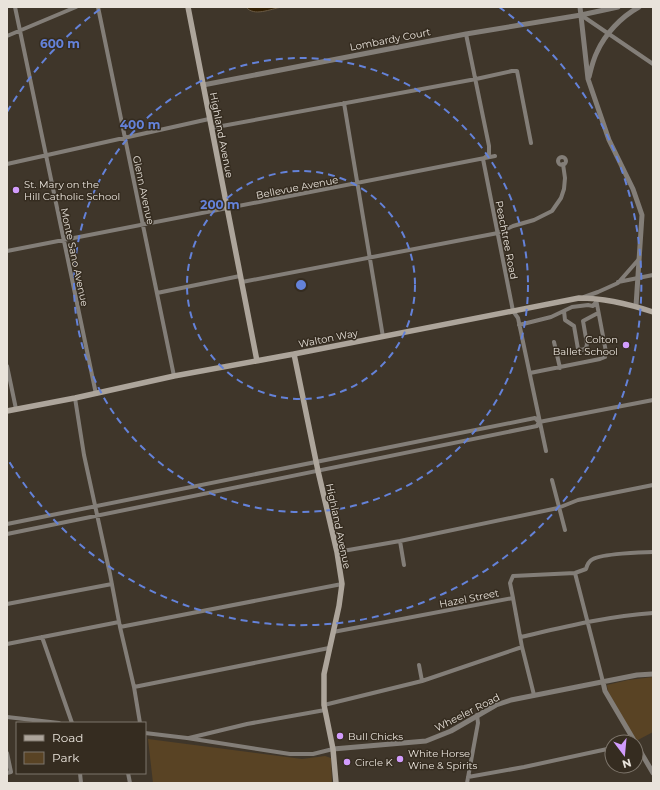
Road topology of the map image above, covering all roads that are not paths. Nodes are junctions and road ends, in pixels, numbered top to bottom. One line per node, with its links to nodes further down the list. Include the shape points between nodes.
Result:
1 (15, 7): 9 (street, Monte Sano Avenue)
2 (76, 7): 9 (street)
3 (98, 7): 20 (street, Glenn Avenue)
4 (188, 7): 16 (main road, Highland Avenue)
5 (580, 7): 8 (street)
6 (618, 7): 8 (street, Lombardy Court)
7 (639, 7): 10 (street)
8 (581, 15): 10 (street); 11 (street, Lombardy Court); 15 (street)
9 (20, 31): 12 (street); 22 (street, Monte Sano Avenue)
10 (608, 32): 13 (street); 15 (street, via 596,53)
11 (466, 34): 14 (street, Peachtree Road); 16 (street, Lombardy Court)
12 (7, 36)
13 (653, 64)
14 (476, 79): 17 (street); 21 (street, via 517,71); 24 (street, Peachtree Road, via 489,146 489,154)
15 (588, 80): 34 (street, via 609,140 633,189 642,215)
16 (203, 85): 18 (main road, Highland Avenue)
17 (344, 103): 19 (street); 27 (street)
18 (209, 119): 19 (main road, Highland Avenue); 20 (street)
19 (211, 128): 28 (main road, Highland Avenue)
20 (125, 138): 22 (street); 29 (street, Glenn Avenue)
21 (531, 143)
22 (46, 155): 25 (street); 31 (street, Monte Sano Avenue)
23 (495, 156): 24 (street, Bellevue Avenue)
24 (483, 159): 27 (street, Bellevue Avenue); 30 (street, Peachtree Road)
25 (7, 164)
26 (563, 164): 30 (street, via 564,189 552,211)
27 (357, 183): 28 (street, Bellevue Avenue); 33 (street)
28 (228, 208): 29 (street, Bellevue Avenue); 37 (main road, Highland Avenue)
29 (143, 225): 31 (street, Bellevue Avenue); 39 (street, Glenn Avenue)
30 (498, 233): 33 (street); 43 (street, Peachtree Road)
31 (64, 240): 32 (street, Bellevue Avenue); 56 (street, Monte Sano Avenue)
32 (7, 251)
33 (370, 257): 37 (street); 48 (street)
34 (638, 259): 36 (street); 38 (street)
35 (653, 275): 36 (street)
36 (638, 278): 38 (street); 42 (street)
37 (241, 279): 39 (street); 51 (main road, Highland Avenue)
38 (616, 284): 40 (street)
39 (157, 293): 55 (street, Glenn Avenue)
40 (579, 298): 41 (main road, Walton Way); 43 (main road, Walton Way)
41 (596, 300): 42 (main road, Walton Way); 44 (street, via 594,306 572,307); 46 (street)
42 (636, 306): 45 (main road, Walton Way)
43 (513, 311): 47 (street, Peachtree Road); 48 (main road, Walton Way)
44 (564, 311): 46 (street, via 565,320 574,326 578,349 582,350 587,344 583,321); 47 (street)
45 (653, 312)
46 (598, 313): 53 (street, via 605,357)
47 (519, 325): 54 (street, Peachtree Road)
48 (384, 337): 50 (main road, Walton Way)
49 (554, 342): 53 (street)
50 (294, 354): 51 (main road, Walton Way); 67 (main road, Highland Avenue)
51 (257, 361): 55 (main road, Walton Way)
52 (7, 366): 59 (street)
53 (560, 368): 54 (street)
54 (530, 373): 61 (street, Peachtree Road)
55 (174, 376): 56 (main road, Walton Way)
56 (96, 394): 57 (main road, Walton Way)
57 (74, 398): 59 (main road, Walton Way); 77 (street)
58 (653, 400): 61 (street)
59 (16, 409): 60 (main road, Walton Way)
60 (7, 411)
61 (540, 422): 62 (street, via 535,418); 63 (street, via 537,426); 65 (street, Peachtree Road)
62 (487, 428): 63 (street); 64 (street)
63 (489, 435): 66 (street)
64 (402, 446): 66 (street); 67 (street)
65 (546, 451)
66 (403, 453): 68 (street)
67 (316, 463): 68 (main road, Highland Avenue); 69 (street)
68 (318, 471): 73 (street); 84 (main road, Highland Avenue)
69 (238, 478): 72 (street); 73 (street)
70 (552, 480): 78 (street)
71 (653, 485): 78 (street, via 578,500)
72 (198, 486): 74 (street); 75 (street)
73 (240, 487): 75 (street)
74 (150, 495): 76 (street); 77 (street)
75 (200, 495): 76 (street)
76 (152, 504): 79 (street)
77 (96, 506): 79 (street); 80 (street)
78 (558, 508): 81 (street); 83 (street)
79 (98, 516): 82 (street); 88 (street)
80 (7, 524)
81 (565, 530)
82 (7, 534)
83 (400, 541): 84 (street); 86 (street)
84 (337, 552): 89 (main road, Highland Avenue)
85 (653, 552): 87 (street, via 594,558 589,561 586,569)
86 (404, 565)
87 (575, 573): 90 (street, Hazel Street, via 513,576 510,583); 94 (street)
88 (112, 584): 91 (street); 93 (street)
89 (342, 584): 95 (street); 96 (main road, Highland Avenue)
90 (513, 598): 96 (street, Hazel Street); 98 (street)
91 (7, 604)
92 (653, 613): 94 (street)
93 (119, 622): 95 (street); 97 (street)
94 (587, 622): 98 (street); 105 (street)
95 (120, 628): 106 (street)
96 (333, 632): 101 (main road, Highland Avenue)
97 (42, 637): 99 (street); 112 (street)
98 (520, 637): 100 (street)
99 (7, 644)
100 (522, 647): 104 (street); 107 (street)
101 (329, 648): 106 (street); 108 (main road, Highland Avenue, via 324,674)
102 (419, 665): 104 (street)
103 (653, 674): 105 (street, Wheeler Road)
104 (422, 682): 108 (street)
105 (603, 682): 107 (street, Wheeler Road); 115 (street, via 605,691)
106 (134, 687): 113 (street)
107 (534, 695): 109 (street, Wheeler Road, via 496,705)
108 (325, 707): 116 (street); 117 (main road, Highland Avenue)
109 (477, 715): 117 (street, Wheeler Road, via 451,731 426,741); 123 (street, via 478,723)
110 (7, 717): 111 (street)
111 (50, 722)
112 (72, 722)
113 (140, 722)
114 (146, 733): 116 (street, Wheeler Road)
115 (630, 734)
116 (187, 738): 117 (street, Wheeler Road, via 290,754 313,754)
117 (333, 749): 124 (main road, Highland Avenue)
118 (604, 750): 123 (street)
119 (7, 753): 121 (street, via 11,772)
120 (644, 758): 122 (street)
121 (7, 773)
122 (653, 773)
123 (468, 777): 125 (street)
124 (336, 783)
125 (466, 783)

